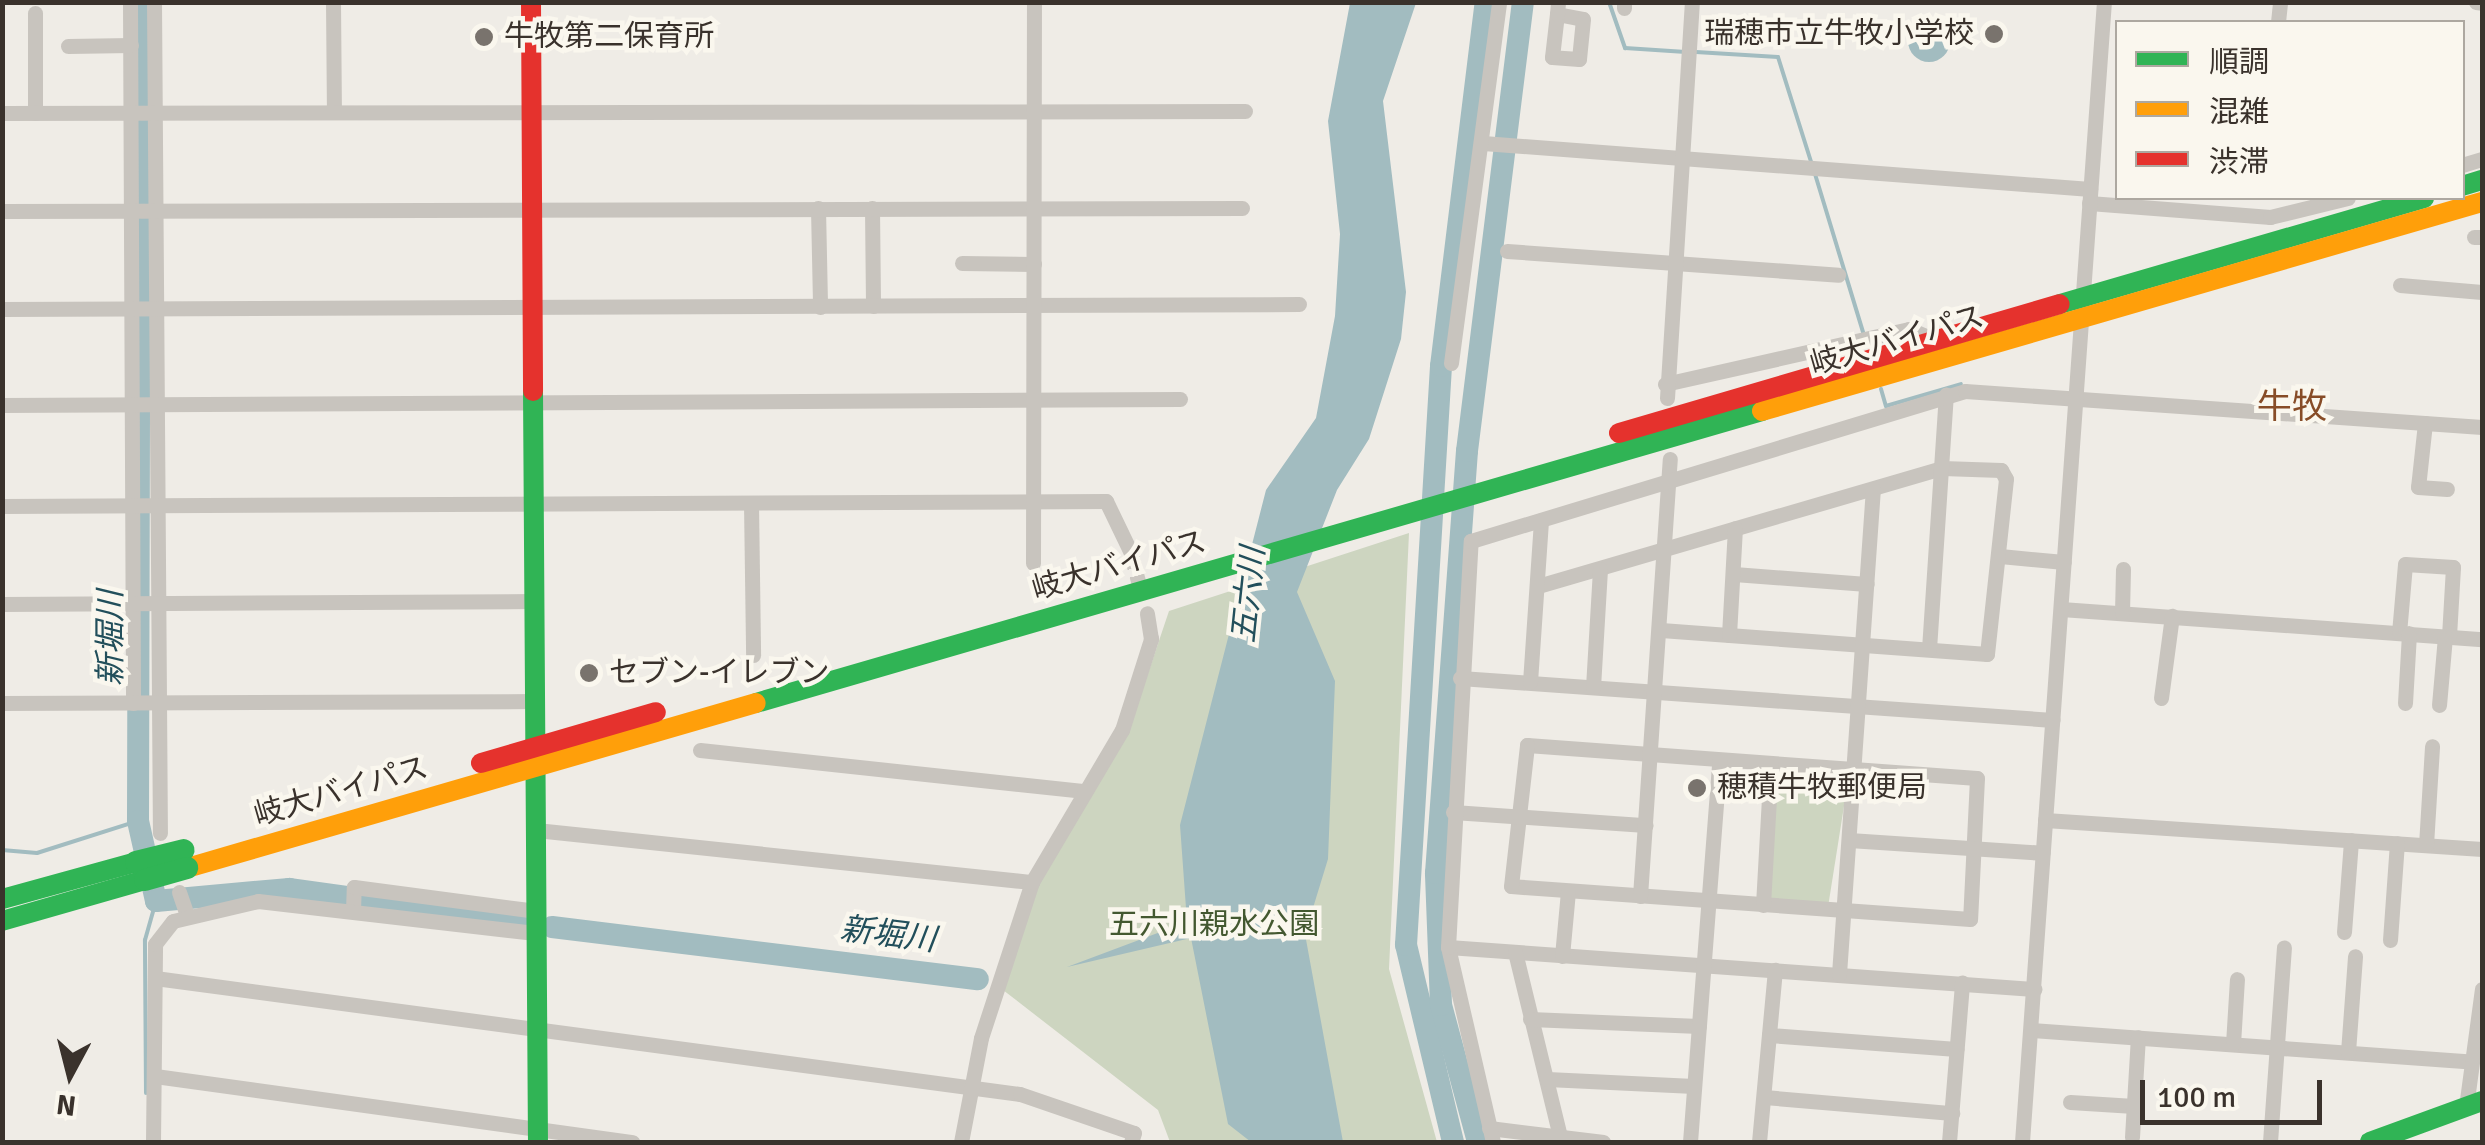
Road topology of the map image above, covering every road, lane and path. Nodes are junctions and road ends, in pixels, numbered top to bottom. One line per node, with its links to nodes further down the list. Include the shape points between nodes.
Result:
1 (130, 2): 10 (street)
2 (154, 2): 18 (street)
3 (333, 2): 15 (street)
4 (531, 2): 14 (main road)
5 (1034, 2): 12 (street)
6 (1499, 2): 19 (street)
7 (1692, 2): 20 (street)
8 (2104, 2): 21 (street)
9 (35, 13): 16 (street)
10 (131, 45): 11 (street); 18 (street)
11 (68, 46)
12 (1035, 109): 13 (street); 14 (street); 28 (street)
13 (1245, 110)
14 (532, 111): 15 (street); 32 (main road)
15 (334, 112): 18 (street)
16 (35, 113): 17 (street); 18 (street)
17 (2, 114)
18 (142, 114): 33 (street)
19 (1482, 143): 20 (street); 52 (street)
20 (1681, 161): 21 (street); 38 (street)
21 (2089, 196): 22 (street); 50 (street)
22 (2115, 199)
23 (2124, 200): 35 (street)
24 (2256, 200): 35 (street)
25 (2337, 200): 35 (street)
26 (2418, 200): 50 (main road, 岐大バイパス)
27 (2482, 202): 50 (main road, 岐大バイパス)
28 (1034, 206): 30 (street); 31 (street); 39 (street)
29 (818, 208): 30 (street); 32 (street); 47 (street)
30 (872, 208): 45 (street)
31 (1242, 208)
32 (533, 209): 33 (street); 46 (main road)
33 (143, 210): 34 (street); 48 (street)
34 (2, 211)
35 (2255, 215)
36 (1506, 252): 38 (street)
37 (962, 263): 39 (street)
38 (1674, 263): 40 (street); 51 (street, via 1666,391 1909,329)
39 (1034, 264): 44 (street)
40 (1838, 275)
41 (2400, 285): 42 (street)
42 (2482, 292)
43 (1300, 304): 44 (street)
44 (1035, 305): 45 (street); 56 (street)
45 (872, 306): 47 (street)
46 (532, 307): 47 (street); 48 (street); 58 (main road)
47 (820, 307)
48 (143, 308): 49 (street); 57 (street)
49 (2, 309)
50 (2082, 309): 51 (main road, 岐大バイパス); 55 (street); 65 (main road, 岐大バイパス)
51 (1930, 338): 65 (main road, 岐大バイパス)
52 (1451, 364)
53 (1946, 395): 55 (street); 63 (street); 64 (street)
54 (1180, 399): 56 (street)
55 (2076, 400): 60 (street); 79 (street)
56 (1034, 403): 58 (street); 70 (street)
57 (143, 404): 58 (street); 59 (street); 72 (street)
58 (532, 404): 69 (main road)
59 (2, 405)
60 (2424, 423): 61 (street); 67 (street, via 2418,487)
61 (2482, 427)
62 (1670, 459): 64 (street)
63 (1942, 468): 66 (street); 77 (street, via 2001,470); 98 (street)
64 (1672, 479): 73 (street); 75 (street)
65 (1489, 481): 115 (main road, 岐大バイパス)
66 (1872, 489): 74 (street); 83 (street)
67 (2447, 490)
68 (751, 503): 69 (street); 70 (street); 99 (street)
69 (532, 504): 72 (street); 85 (main road)
70 (1033, 504): 76 (street, via 1106,501); 78 (street)
71 (2, 506): 72 (street)
72 (144, 506): 87 (street)
73 (1541, 520): 84 (street); 100 (street, via 1468,546)
74 (1735, 528): 75 (street); 82 (street)
75 (1667, 548): 80 (street); 92 (street)
76 (1131, 554)
77 (2000, 556): 79 (street); 98 (street, via 1993,649)
78 (1033, 562)
79 (2064, 562): 88 (street)
80 (1600, 568): 84 (street); 102 (street)
81 (2123, 569): 90 (street)
82 (1734, 574): 83 (street); 94 (street)
83 (1867, 584): 97 (street)
84 (1538, 586): 101 (street)
85 (535, 601): 87 (street); 105 (main road)
86 (2, 604): 87 (street)
87 (144, 604): 107 (street)
88 (2061, 609): 90 (street); 111 (street)
89 (1147, 613): 119 (street, via 1150,639 1130,708)
90 (2122, 613): 91 (street)
91 (2172, 616): 93 (street); 104 (street)
92 (1662, 630): 94 (street); 103 (street)
93 (2404, 633): 95 (street); 95 (street, via 2405,564 2453,567); 108 (street)
94 (1729, 635): 97 (street)
95 (2447, 636): 96 (street); 109 (street)
96 (2482, 638)
97 (1864, 644): 98 (street); 110 (street)
98 (1929, 649)
99 (753, 655)
100 (1460, 678): 101 (street); 120 (street)
101 (1530, 682): 102 (street)
102 (1593, 687): 103 (street)
103 (1656, 692): 110 (street); 114 (street)
104 (2161, 698)
105 (536, 701): 107 (street); 115 (main road)
106 (2, 703): 107 (street)
107 (143, 703): 125 (street)
108 (2405, 703)
109 (2439, 705)
110 (1859, 706): 111 (street); 118 (street)
111 (2053, 720): 122 (street)
112 (2432, 746): 129 (street)
113 (700, 750): 119 (street)
114 (1651, 756): 116 (street); 121 (street, via 1527,745); 123 (street)
115 (534, 757): 124 (main road); 133 (main road, 岐大バイパス, bridge)
116 (1719, 760): 117 (street); 139 (street)
117 (1771, 764): 118 (street); 140 (street)
118 (1855, 770): 126 (street); 130 (street, via 1977,778)
119 (1085, 791): 134 (street)
120 (1453, 812): 121 (street); 148 (street)
121 (1518, 816): 123 (street); 135 (street, via 1512,886)
122 (2046, 820): 127 (street); 132 (street)
123 (1646, 825): 137 (street)
124 (536, 830): 134 (street); 145 (main road)
125 (160, 832)
126 (1850, 840): 130 (street); 142 (street)
127 (2351, 840): 128 (street); 146 (street)
128 (2397, 843): 129 (street); 147 (street)
129 (2426, 845): 131 (street)
130 (1978, 849): 132 (street); 142 (street, via 1970,919)
131 (2482, 849)
132 (2044, 853): 159 (street)
133 (140, 872): 138 (main road, 岐大バイパス); 144 (main road, 岐大バイパス)
134 (1032, 882): 175 (street)
135 (1568, 891): 137 (street); 151 (street)
136 (179, 892): 143 (street)
137 (1640, 896): 139 (street)
138 (2, 900)
139 (1709, 901): 140 (street); 153 (street)
140 (1762, 905): 142 (street)
141 (353, 910): 143 (street, via 258,900); 145 (street); 145 (street, via 354,887)
142 (1844, 910): 155 (street)
143 (186, 913): 156 (street, via 162,930)
144 (2, 921)
145 (536, 922): 164 (main road)
146 (2344, 932)
147 (2390, 940)
148 (1448, 947): 150 (street); 182 (street)
149 (2284, 948): 168 (street)
150 (1515, 952): 151 (street); 161 (street)
151 (1562, 956): 153 (street)
152 (2354, 956): 170 (street)
153 (1704, 966): 154 (street); 162 (street)
154 (1775, 970): 155 (street); 165 (street)
155 (1839, 974): 158 (street)
156 (155, 978): 164 (street); 172 (street)
157 (2237, 979): 167 (street)
158 (1962, 983): 159 (street); 169 (street)
159 (2034, 989): 163 (street)
160 (2482, 989): 171 (street)
161 (1530, 1018): 162 (street); 173 (street)
162 (1699, 1026): 174 (street)
163 (2031, 1030): 166 (street); 193 (street)
164 (538, 1032): 175 (street); 181 (main road)
165 (1769, 1035): 169 (street); 176 (street)
166 (2138, 1037): 167 (street); 179 (street)
167 (2233, 1044): 168 (street)
168 (2276, 1047): 170 (street); 194 (street)
169 (1956, 1049): 180 (street)
170 (2348, 1052): 171 (street)
171 (2467, 1061): 178 (street)
172 (155, 1076): 181 (street); 185 (street)
173 (1547, 1079): 174 (street); 184 (street)
174 (1694, 1086): 190 (street)
175 (968, 1090): 187 (street); 188 (street, via 1036,1100 1134,1132)
176 (1764, 1097): 180 (street); 191 (street)
177 (2070, 1102): 179 (street)
178 (2474, 1104): 195 (main road)
179 (2134, 1106): 183 (street)
180 (1952, 1113): 192 (street)
181 (538, 1136): 186 (street)
182 (1491, 1136): 184 (street)
183 (2132, 1136)
184 (1560, 1137): 189 (street)
185 (152, 1142)
186 (632, 1142)
187 (961, 1142)
188 (1132, 1142)
189 (1603, 1142)
190 (1690, 1142)
191 (1760, 1142)
192 (1949, 1142)
193 (2022, 1142)
194 (2270, 1142)
195 (2370, 1142)

